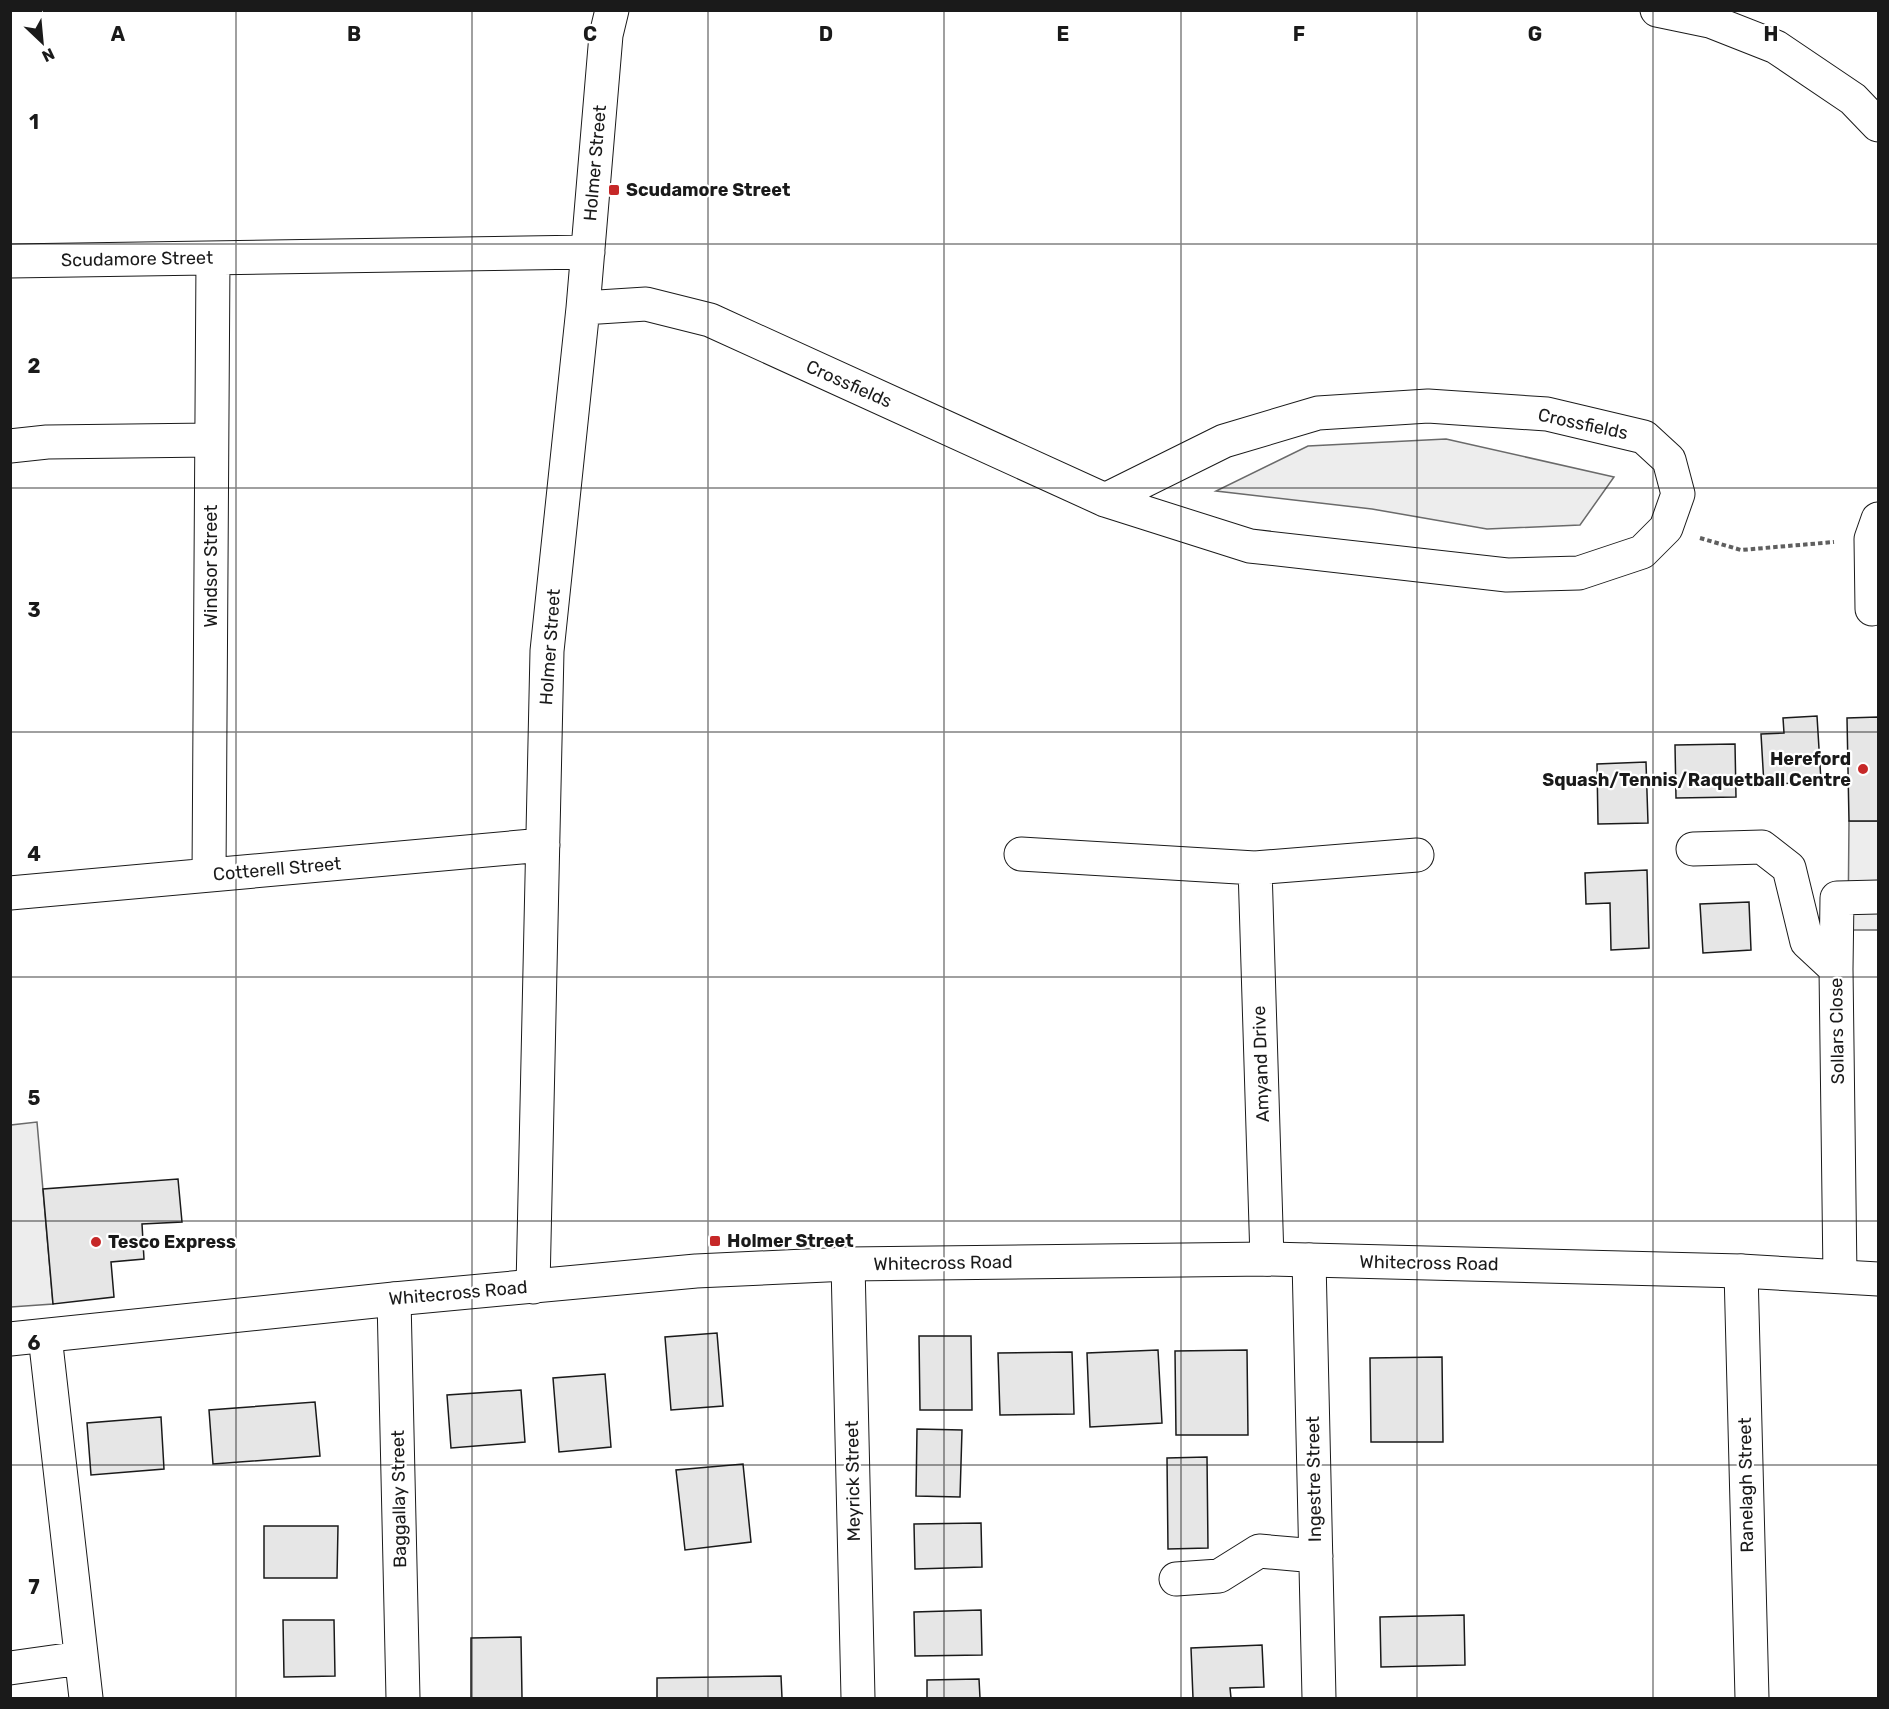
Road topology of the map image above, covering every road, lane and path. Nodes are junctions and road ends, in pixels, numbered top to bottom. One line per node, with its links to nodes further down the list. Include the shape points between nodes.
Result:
1 (612, 10): 4 (main road, Holmer Street, via 606,34)
2 (1657, 10): 3 (main road, via 1710,21 1776,47 1853,99)
3 (1878, 125)
4 (588, 252): 5 (main road, Scudamore Street); 7 (main road, Holmer Street)
5 (213, 258): 6 (main road, Scudamore Street); 8 (main road, Windsor Street)
6 (10, 261)
7 (583, 308): 10 (main road, Crossfields, via 646,304 710,320); 14 (main road, Holmer Street, via 547,651)
8 (211, 440): 9 (main road); 19 (main road, Windsor Street)
9 (10, 446)
10 (1105, 500): 11 (main road, Crossfields, via 1250,546 1507,575 1579,573 1642,552); 11 (main road, Crossfields, via 1224,441 1318,413 1428,406 1546,414 1644,437 1669,460 1678,494)
11 (1666, 528): 12 (path, via 1742,550)
12 (1875, 529): 13 (main road)
13 (1872, 609)
14 (543, 845): 19 (main road, Cotterell Street); 29 (main road, Holmer Street)
15 (1693, 849): 22 (main road, Sollars Close, via 1762,847 1789,868 1807,942)
16 (1021, 854): 18 (main road)
17 (1417, 855): 18 (main road)
18 (1255, 868): 23 (main road, Amyand Drive)
19 (209, 875): 20 (main road, Cotterell Street)
20 (10, 893)
21 (1878, 897): 22 (main road, via 1837,898)
22 (1836, 969): 27 (main road, Sollars Close)
23 (1267, 1259): 24 (main road, Whitecross Road); 25 (main road, Whitecross Road)
24 (1309, 1260): 26 (main road, Whitecross Road); 33 (main road, Ingestre Street)
25 (848, 1264): 29 (main road, Whitecross Road, via 696,1271); 39 (main road, Meyrick Street)
26 (1741, 1271): 27 (main road, Whitecross Road); 41 (main road, Ranelagh Street)
27 (1840, 1276): 28 (main road, Whitecross Road)
28 (1878, 1279)
29 (533, 1287): 30 (main road, Whitecross Road)
30 (394, 1299): 31 (main road, Whitecross Road); 38 (main road, Baggallay Street)
31 (45, 1336): 32 (main road, Whitecross Road); 35 (main road)
32 (10, 1339)
33 (1316, 1556): 34 (main road, via 1259,1551 1219,1576); 40 (main road, Ingestre Street)
34 (1176, 1579)
35 (81, 1658): 36 (main road); 37 (main road)
36 (10, 1668)
37 (86, 1698)
38 (403, 1698)
39 (858, 1698)
40 (1319, 1698)
41 (1752, 1698)

